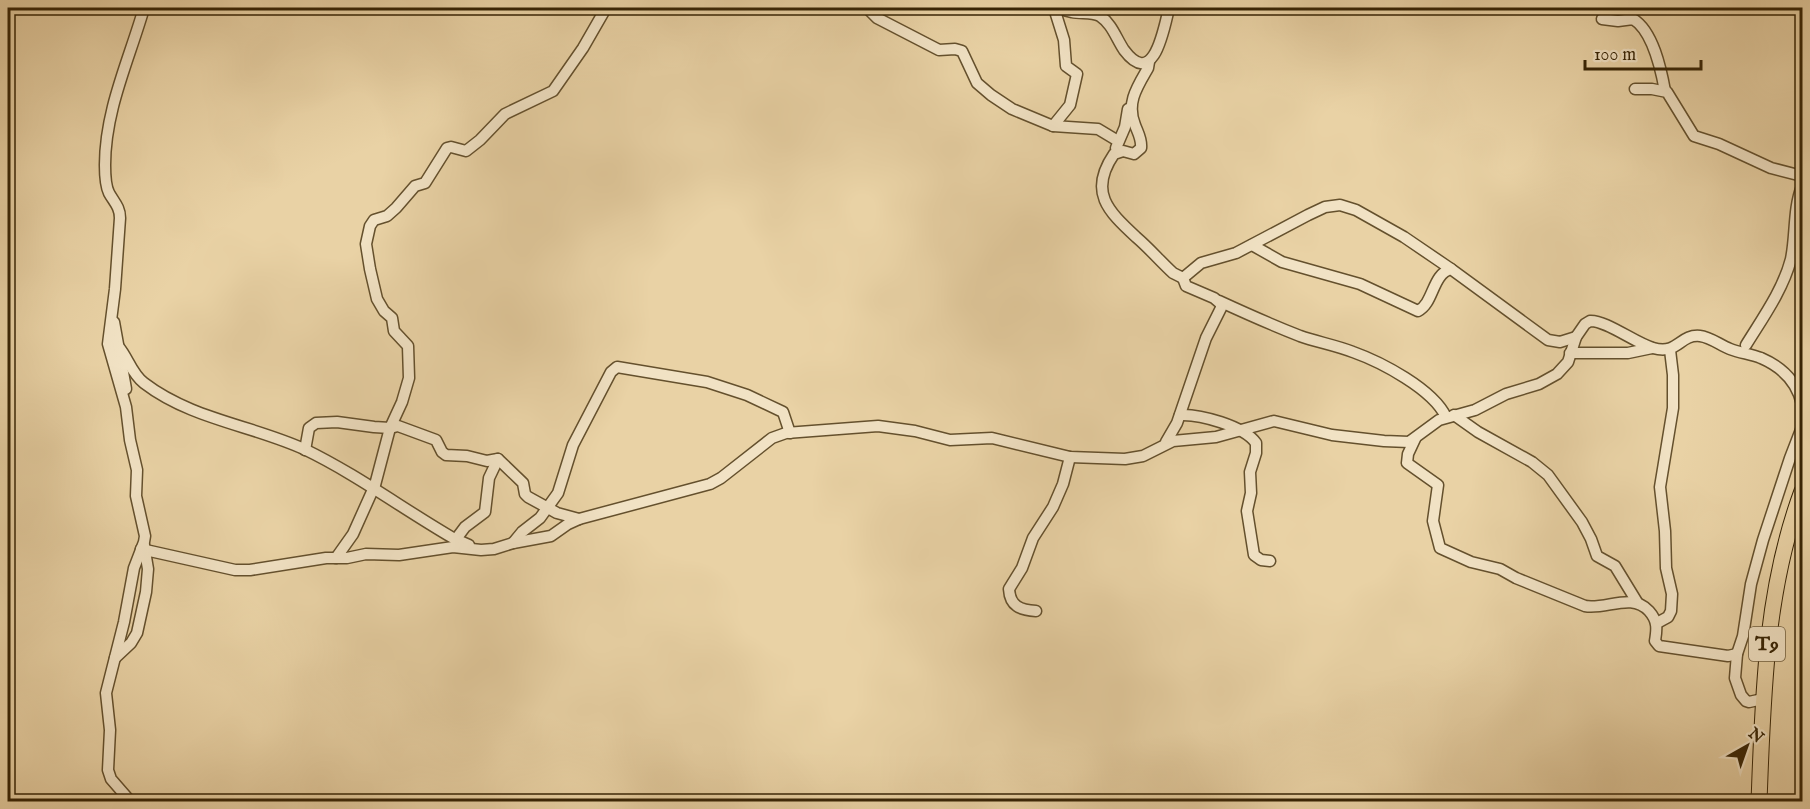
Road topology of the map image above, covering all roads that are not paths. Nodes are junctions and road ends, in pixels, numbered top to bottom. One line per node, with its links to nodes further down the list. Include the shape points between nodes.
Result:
1 (144, 8): 23 (street, via 107,130 106,180 120,211)
2 (606, 8): 35 (street, via 550,93 505,114 466,151 447,148 425,183 415,186 396,208 370,226 366,244 377,299 408,348 409,378)
3 (867, 8): 13 (street, via 877,18 939,50 962,51 982,88 1011,109)
4 (1054, 8): 7 (street, via 1100,17 1124,50); 13 (street, via 1064,40 1066,67 1077,74 1070,105)
5 (1169, 8): 7 (street, via 1161,41 1154,56)
6 (1602, 19): 10 (street, via 1640,22 1656,54)
7 (1144, 62): 8 (street, via 1148,68)
8 (1144, 75): 11 (street); 12 (street, via 1144,85)
9 (1635, 89): 10 (street)
10 (1665, 91): 17 (street, via 1694,136 1771,168)
11 (1131, 104): 12 (street); 14 (street)
12 (1131, 116): 14 (street); 16 (street, via 1141,148 1134,154)
13 (1053, 126): 15 (street, via 1098,129)
14 (1125, 127): 15 (street)
15 (1118, 141): 16 (street)
16 (1114, 154): 21 (street, via 1102,183 1106,205 1163,264)
17 (1803, 176)
18 (1803, 186): 28 (street, via 1788,267)
19 (1252, 245): 20 (street, via 1325,207 1340,205 1404,237); 20 (street, via 1282,262 1360,284 1418,310 1424,307 1443,273); 21 (street, via 1200,263)
20 (1451, 269): 24 (street, via 1548,340 1560,342)
21 (1183, 278): 22 (street, via 1190,289)
22 (1219, 301): 32 (street, via 1221,308 1206,338); 33 (street, via 1293,333 1372,360 1426,393)
23 (112, 304): 25 (street); 31 (street, via 108,344)
24 (1576, 337): 26 (street, via 1586,324 1595,320); 29 (street)
25 (118, 345): 31 (street); 40 (street, via 141,381 182,405)
26 (1652, 348): 27 (street); 29 (street, via 1628,353)
27 (1670, 350): 28 (street, via 1686,338 1699,336); 54 (street, via 1673,408 1660,487 1672,601 1668,617)
28 (1748, 350): 30 (street, via 1789,377)
29 (1570, 353): 33 (street, via 1564,368 1548,380)
30 (1803, 404)
31 (126, 407): 49 (street, via 137,470 136,496 145,536)
32 (1180, 415): 36 (street, via 1205,417); 39 (street)
33 (1450, 416): 38 (street, via 1430,424); 52 (street, via 1548,475 1582,522 1597,556 1616,566)
34 (1803, 427): 55 (street, via 1763,540)
35 (390, 428): 40 (street, via 316,423 309,428); 42 (street, via 400,426 436,440 446,455); 43 (street)
36 (1240, 430): 38 (street, via 1274,421 1348,438 1402,442); 39 (street, via 1205,439); 51 (street, via 1254,439 1257,447 1250,472 1247,511 1254,555)
37 (790, 432): 41 (street, via 878,426 950,440 992,438); 45 (street, via 783,412 747,395 707,382 618,366 611,372 573,445 560,490); 46 (street, via 772,438 710,484)
38 (1415, 439): 52 (street, via 1407,463 1438,485 1433,521 1440,548 1585,606)
39 (1166, 442): 41 (street, via 1143,456 1125,459)
40 (305, 450): 43 (street)
41 (1070, 457): 53 (street, via 1053,507 1009,589 1015,605)
42 (498, 459): 45 (street, via 523,483 527,496); 47 (street, via 489,478 485,512 465,527)
43 (373, 488): 47 (street); 50 (street, via 353,534)
44 (1803, 491): 57 (highway, T9, via 1786,539 1775,594)
45 (548, 508): 46 (street); 48 (street)
46 (579, 519): 48 (street, via 546,537)
47 (456, 543): 48 (street, via 490,550); 50 (street, via 399,555)
48 (513, 543)
49 (143, 547): 50 (street, via 242,571); 56 (street, via 134,568); 56 (street, via 148,569 137,633)
50 (336, 558)
51 (1270, 561)
52 (1637, 602): 54 (street)
53 (1036, 611)
54 (1657, 623): 55 (street, via 1655,641 1659,646)
55 (1737, 654): 57 (street, via 1735,678 1744,699)
56 (114, 658): 58 (street, via 106,693 110,730 108,770)
57 (1763, 699): 59 (highway, T9)
58 (131, 801)
59 (1759, 801)

